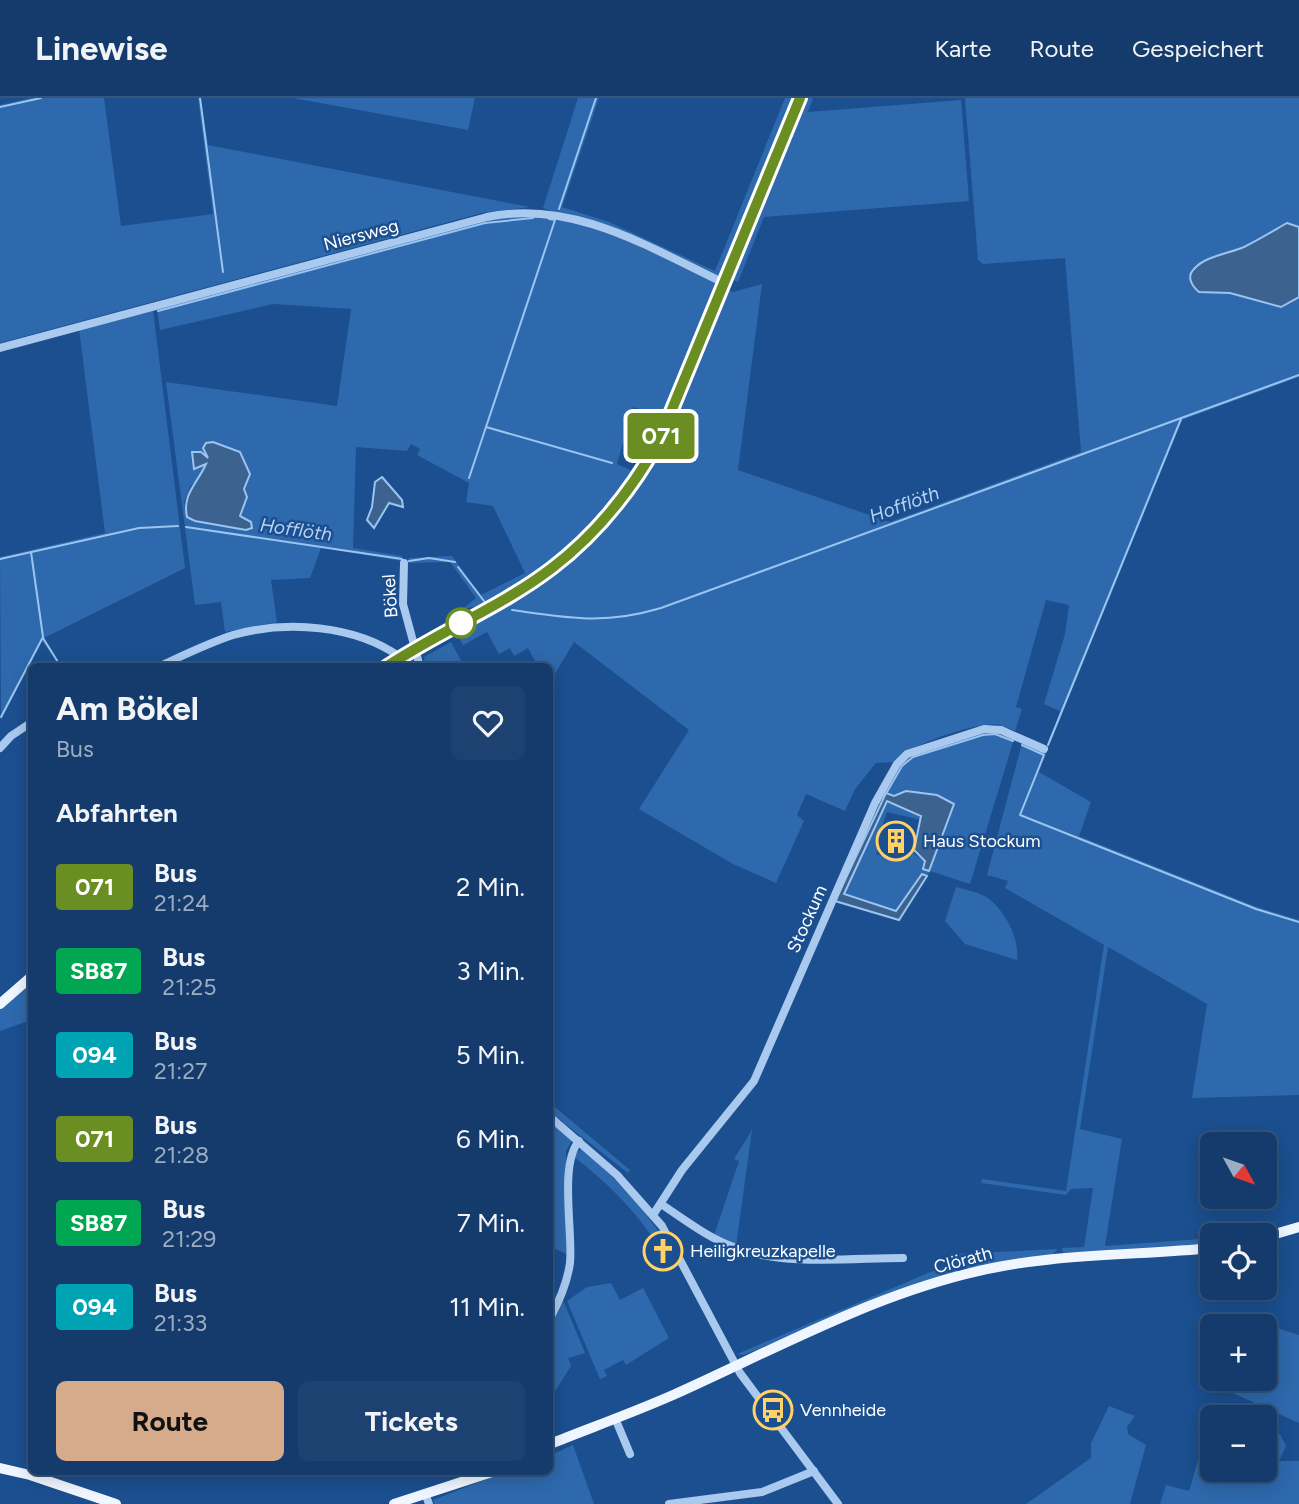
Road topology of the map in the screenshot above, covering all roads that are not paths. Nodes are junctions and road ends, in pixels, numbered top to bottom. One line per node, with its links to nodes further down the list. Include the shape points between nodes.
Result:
1 (800, 98): 2 (main road)
2 (724, 283): 3 (street, Niersweg, via 592,223 517,212); 5 (main road, via 659,441 609,516 551,569)
3 (0, 348)
4 (404, 563): 5 (street, Bökel, via 403,604)
5 (415, 649): 6 (main road); 9 (street, Bökel)
6 (400, 657): 7 (street, via 380,643 298,627 232,636); 8 (main road)
7 (168, 663)
8 (392, 663)
9 (419, 663)
10 (28, 725): 11 (street)
11 (0, 748)
12 (1044, 748): 17 (street, Stockum, via 1001,730 984,729 907,754 897,764 870,815 754,1081 682,1170)
13 (28, 980): 14 (main road)
14 (0, 1004)
15 (553, 1119): 16 (street)
16 (579, 1141): 18 (street); 23 (street, via 570,1157 570,1262 563,1295)
17 (661, 1204): 18 (street, Stockum); 22 (street, via 710,1236 747,1252)
18 (653, 1215): 24 (street, via 682,1259)
19 (1299, 1227): 20 (main road)
20 (1277, 1233)
21 (1200, 1249): 24 (main road, Clörath, via 1057,1258 965,1274 913,1290)
22 (903, 1258)
23 (553, 1313)
24 (735, 1364): 25 (main road); 29 (street)
25 (615, 1418): 26 (main road); 27 (street)
26 (553, 1443)
27 (630, 1454)
28 (0, 1468): 34 (main road)
29 (814, 1471): 37 (street, via 762,1492); 38 (street)
30 (462, 1475): 32 (main road)
31 (481, 1475): 32 (main road)
32 (448, 1484): 33 (main road)
33 (425, 1493): 35 (main road); 36 (street)
34 (116, 1504)
35 (394, 1504)
36 (429, 1504)
37 (669, 1504)
38 (838, 1504)

